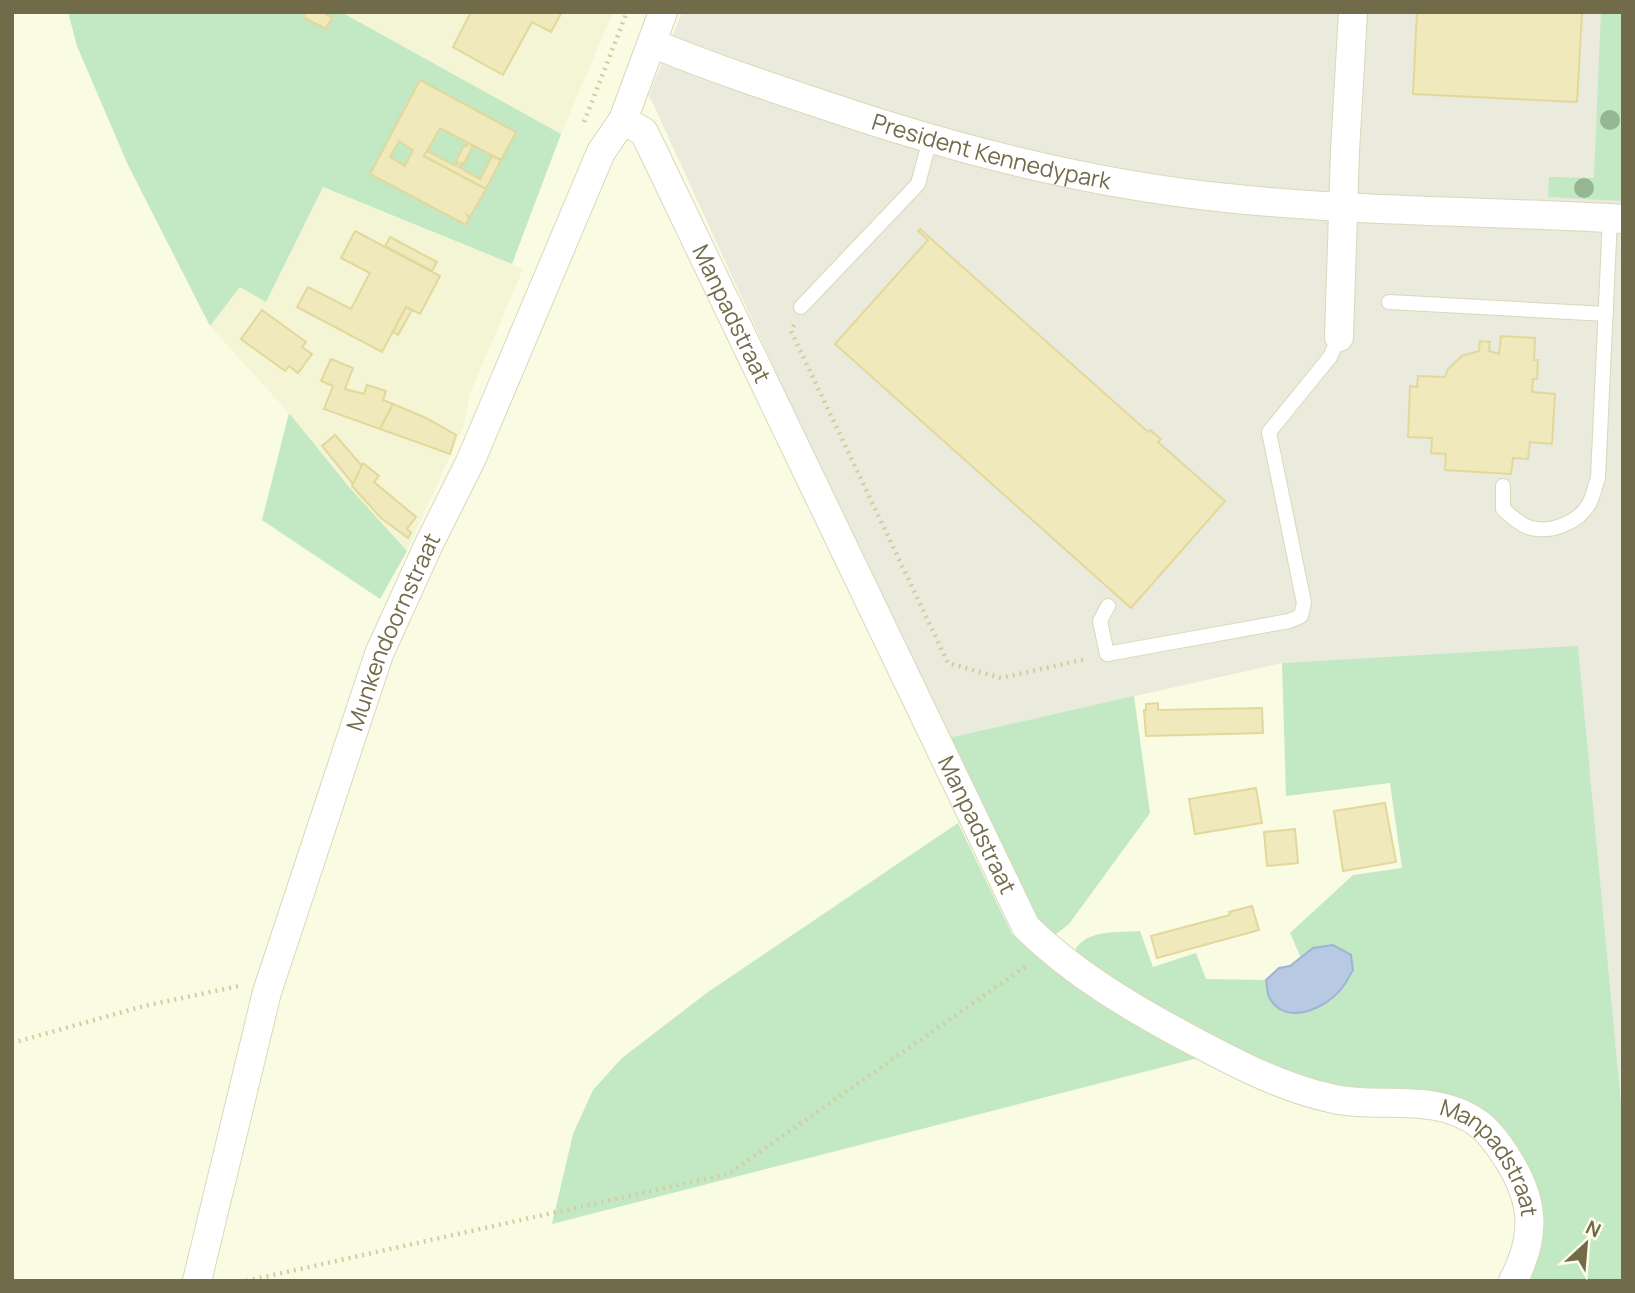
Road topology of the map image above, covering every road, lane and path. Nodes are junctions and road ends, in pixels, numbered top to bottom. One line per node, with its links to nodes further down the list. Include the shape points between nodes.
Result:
1 (663, 12): 3 (street, Munkendoornstraat)
2 (1353, 12): 6 (street)
3 (652, 43): 4 (street, Munkendoornstraat); 5 (street, President Kennedypark, via 757,83)
4 (623, 120): 15 (street, Manpadstraat, via 644,132 1026,927); 16 (street, Munkendoornstraat, via 601,152 471,460 379,654)
5 (930, 139): 6 (street, President Kennedypark, via 1075,176 1227,198); 9 (lane, via 918,184)
6 (1343, 206): 7 (street, President Kennedypark); 11 (street)
7 (1616, 219): 10 (lane)
8 (1389, 302): 10 (lane)
9 (801, 307): 14 (path, via 791,331 948,663 1001,678)
10 (1606, 314): 12 (lane, via 1598,478 1588,505 1573,521 1553,528 1531,528 1503,509)
11 (1339, 337): 14 (lane, via 1330,357 1269,432 1304,603 1301,616)
12 (1503, 486)
13 (1108, 606): 14 (lane, via 1100,621)
14 (1107, 654)
15 (1049, 950): 19 (path, via 728,1174); 20 (street, Manpadstraat, via 1152,1018 1271,1080 1338,1100 1428,1104 1479,1124 1503,1151 1528,1199 1527,1249)
16 (267, 992): 17 (path, via 240,985); 18 (street, Munkendoornstraat)
17 (12, 1042)
18 (197, 1281)
19 (246, 1281)
20 (1513, 1281)

